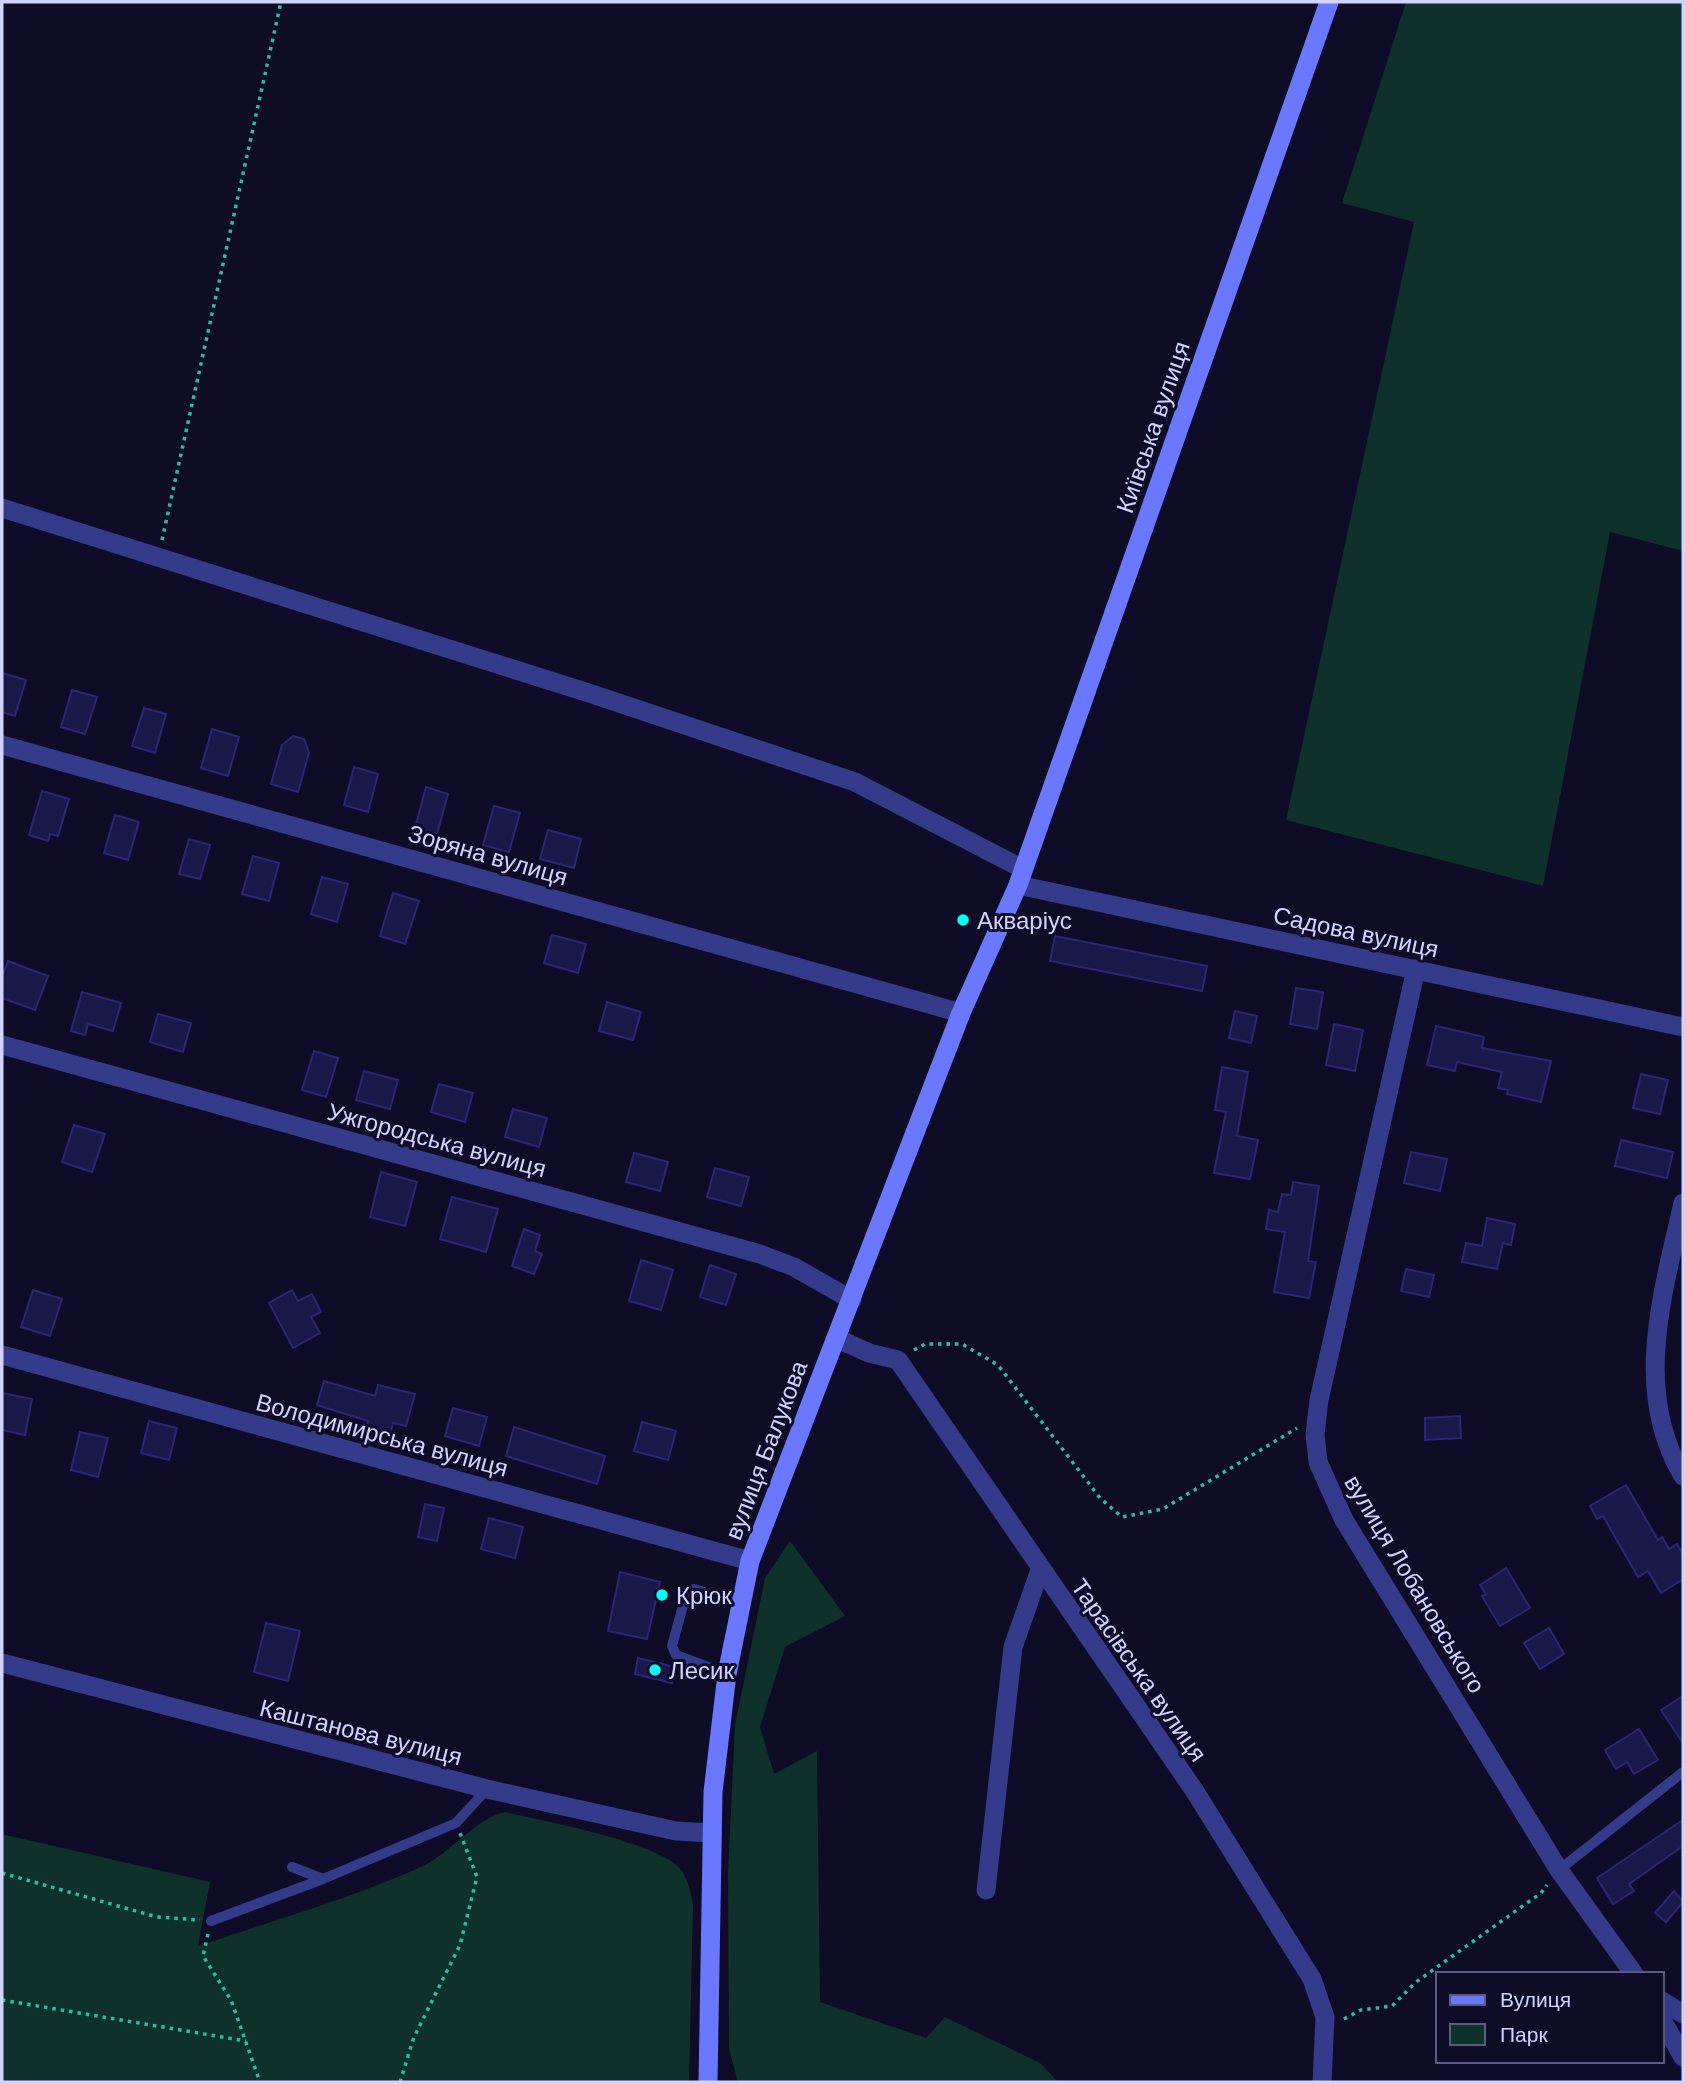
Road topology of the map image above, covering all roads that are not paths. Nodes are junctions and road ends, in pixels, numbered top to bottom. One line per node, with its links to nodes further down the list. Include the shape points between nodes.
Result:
1 (1329, 2): 4 (main road, Київська вулиця)
2 (2, 508): 4 (street, Садова вулиця, via 855,782)
3 (2, 745): 6 (street, Зоряна вулиця)
4 (1020, 877): 5 (street, Садова вулиця); 6 (main road, вулиця Балукова)
5 (1416, 969): 7 (street, Садова вулиця); 23 (street, вулиця Лобановського, via 1317,1416 1318,1462 1344,1520)
6 (961, 1013): 10 (main road, вулиця Балукова)
7 (1683, 1027)
8 (2, 1045): 10 (street, Ужгородська вулиця, via 760,1254 794,1267)
9 (1683, 1203): 13 (street, via 1661,1302 1654,1377 1664,1436)
10 (852, 1300): 11 (main road, вулиця Балукова)
11 (836, 1338): 14 (main road, вулиця Балукова); 15 (street, Тарасівська вулиця, via 898,1360)
12 (2, 1355): 14 (street, Володимирська вулиця)
13 (1683, 1476)
14 (750, 1561): 16 (main road, вулиця Балукова)
15 (1040, 1570): 25 (street, via 1013,1647); 33 (street, Тарасівська вулиця, via 1194,1790 1312,1979 1325,2017)
16 (740, 1603): 18 (main road, вулиця Балукова); 18 (lane, via 687,1591 672,1646 676,1655)
17 (2, 1663): 20 (street, Каштанова вулиця)
18 (727, 1674): 21 (main road, вулиця Балукова)
19 (1683, 1772): 23 (lane)
20 (487, 1789): 21 (street, Каштанова вулиця, via 676,1831); 24 (lane, via 456,1823)
21 (712, 1833): 32 (main road, вулиця Балукова)
22 (292, 1867): 24 (lane)
23 (1559, 1870): 27 (street, вулиця Лобановського)
24 (323, 1879): 26 (lane)
25 (986, 1890)
26 (211, 1921)
27 (1633, 1972)
28 (1664, 2002): 29 (street)
29 (1683, 2014)
30 (1664, 2024): 31 (street)
31 (1683, 2057)
32 (708, 2082)
33 (1322, 2082)

